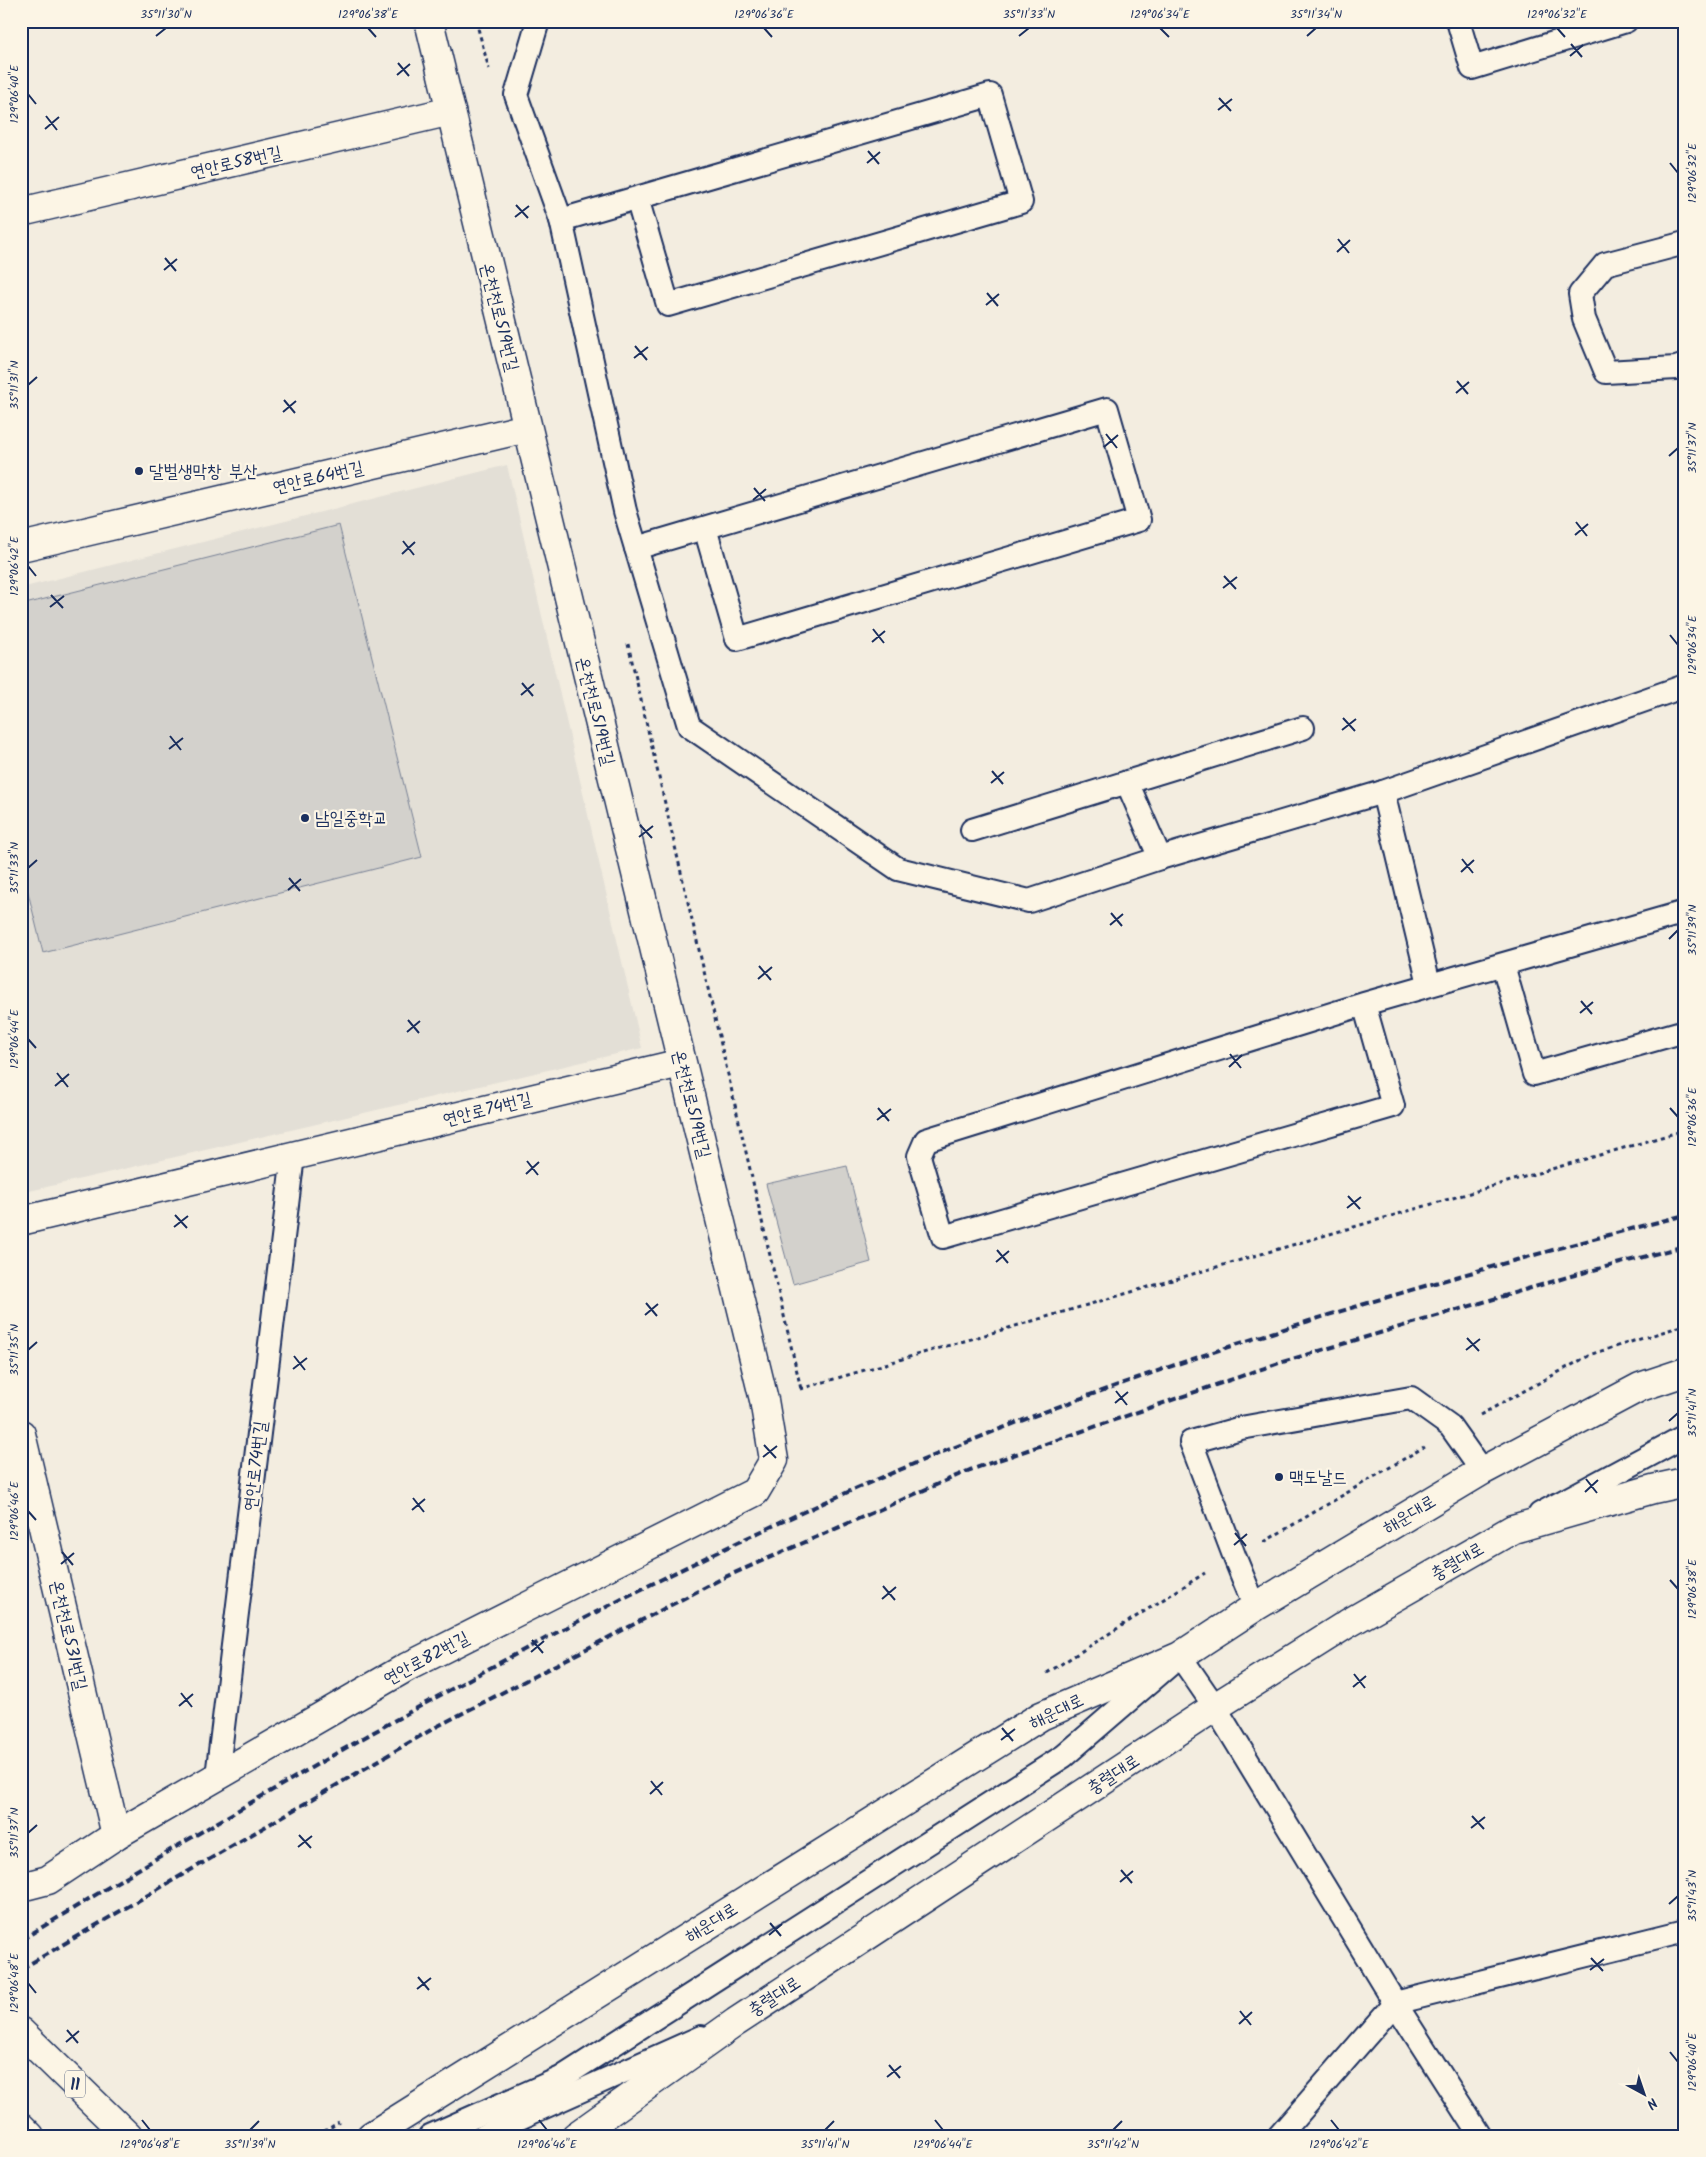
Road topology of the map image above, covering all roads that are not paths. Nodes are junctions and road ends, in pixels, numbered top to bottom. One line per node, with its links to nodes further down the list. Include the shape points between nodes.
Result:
1 (429, 21): 5 (main road, 온천천로519번길)
2 (538, 21): 8 (lane, via 516,95)
3 (1458, 21): 4 (lane, via 1472,68)
4 (1626, 21)
5 (451, 111): 7 (main road, 연안로58번길); 11 (main road, 온천천로519번길)
6 (636, 198): 6 (lane, via 990,95 1020,202 668,305); 8 (lane)
7 (21, 212)
8 (561, 220): 14 (lane)
9 (1685, 243): 10 (lane, via 1605,264 1580,294 1584,319 1606,372)
10 (1685, 366)
11 (527, 428): 13 (main road, 연안로64번길); 24 (main road, 온천천로519번길)
12 (705, 528): 12 (lane, via 1107,409 1139,520 737,639); 14 (lane)
13 (21, 548)
14 (636, 548): 18 (lane, via 689,726 898,869 1029,902)
15 (1685, 686): 16 (lane)
16 (1382, 792): 18 (lane); 21 (lane)
17 (972, 830): 18 (lane, via 1303,728 1127,782)
18 (1160, 858)
19 (1685, 912): 20 (lane)
20 (1503, 965): 21 (lane); 23 (lane, via 1534,1074)
21 (1429, 984): 22 (lane)
22 (1364, 1004): 22 (lane, via 926,1140 919,1156 943,1237 1393,1106)
23 (1685, 1030)
24 (681, 1063): 25 (main road, 연안로74번길); 28 (main road, 온천천로519번길)
25 (292, 1156): 26 (main road, 연안로74번길); 39 (lane, 연안로74번길)
26 (21, 1221)
27 (1685, 1372): 31 (main road, 해운대로, via 1640,1387)
28 (764, 1400): 39 (main road, 연안로82번길, via 774,1460 755,1492 407,1667)
29 (21, 1434): 40 (main road, 온천천로531번길)
30 (1685, 1436): 35 (lane)
31 (1482, 1471): 36 (main road, 해운대로); 36 (lane, via 1450,1426 1411,1398 1241,1428 1191,1442)
32 (1685, 1474): 34 (main road)
33 (1685, 1482): 34 (main road, 충렬대로)
34 (1653, 1488): 35 (main road, 충렬대로)
35 (1512, 1529): 38 (main road, 충렬대로, via 1347,1624)
36 (1255, 1606): 37 (main road, 해운대로)
37 (1180, 1656): 38 (lane); 49 (main road, 해운대로, via 1041,1716); 50 (lane, via 1064,1756 561,2078)
38 (1215, 1707): 43 (lane); 44 (main road, 충렬대로)
39 (217, 1776): 40 (main road, 연안로82번길)
40 (116, 1835): 41 (main road, 연안로82번길, via 48,1880)
41 (21, 1887)
42 (1685, 1931): 43 (lane)
43 (1395, 2003): 53 (lane); 54 (lane)
44 (736, 2022): 51 (lane); 52 (main road, 충렬대로)
45 (21, 2032): 48 (main road, 11)
46 (21, 2127): 47 (main road)
47 (30, 2136)
48 (128, 2136)
49 (371, 2136)
50 (430, 2136)
51 (484, 2136)
52 (576, 2136)
53 (1279, 2136)
54 (1480, 2136)

